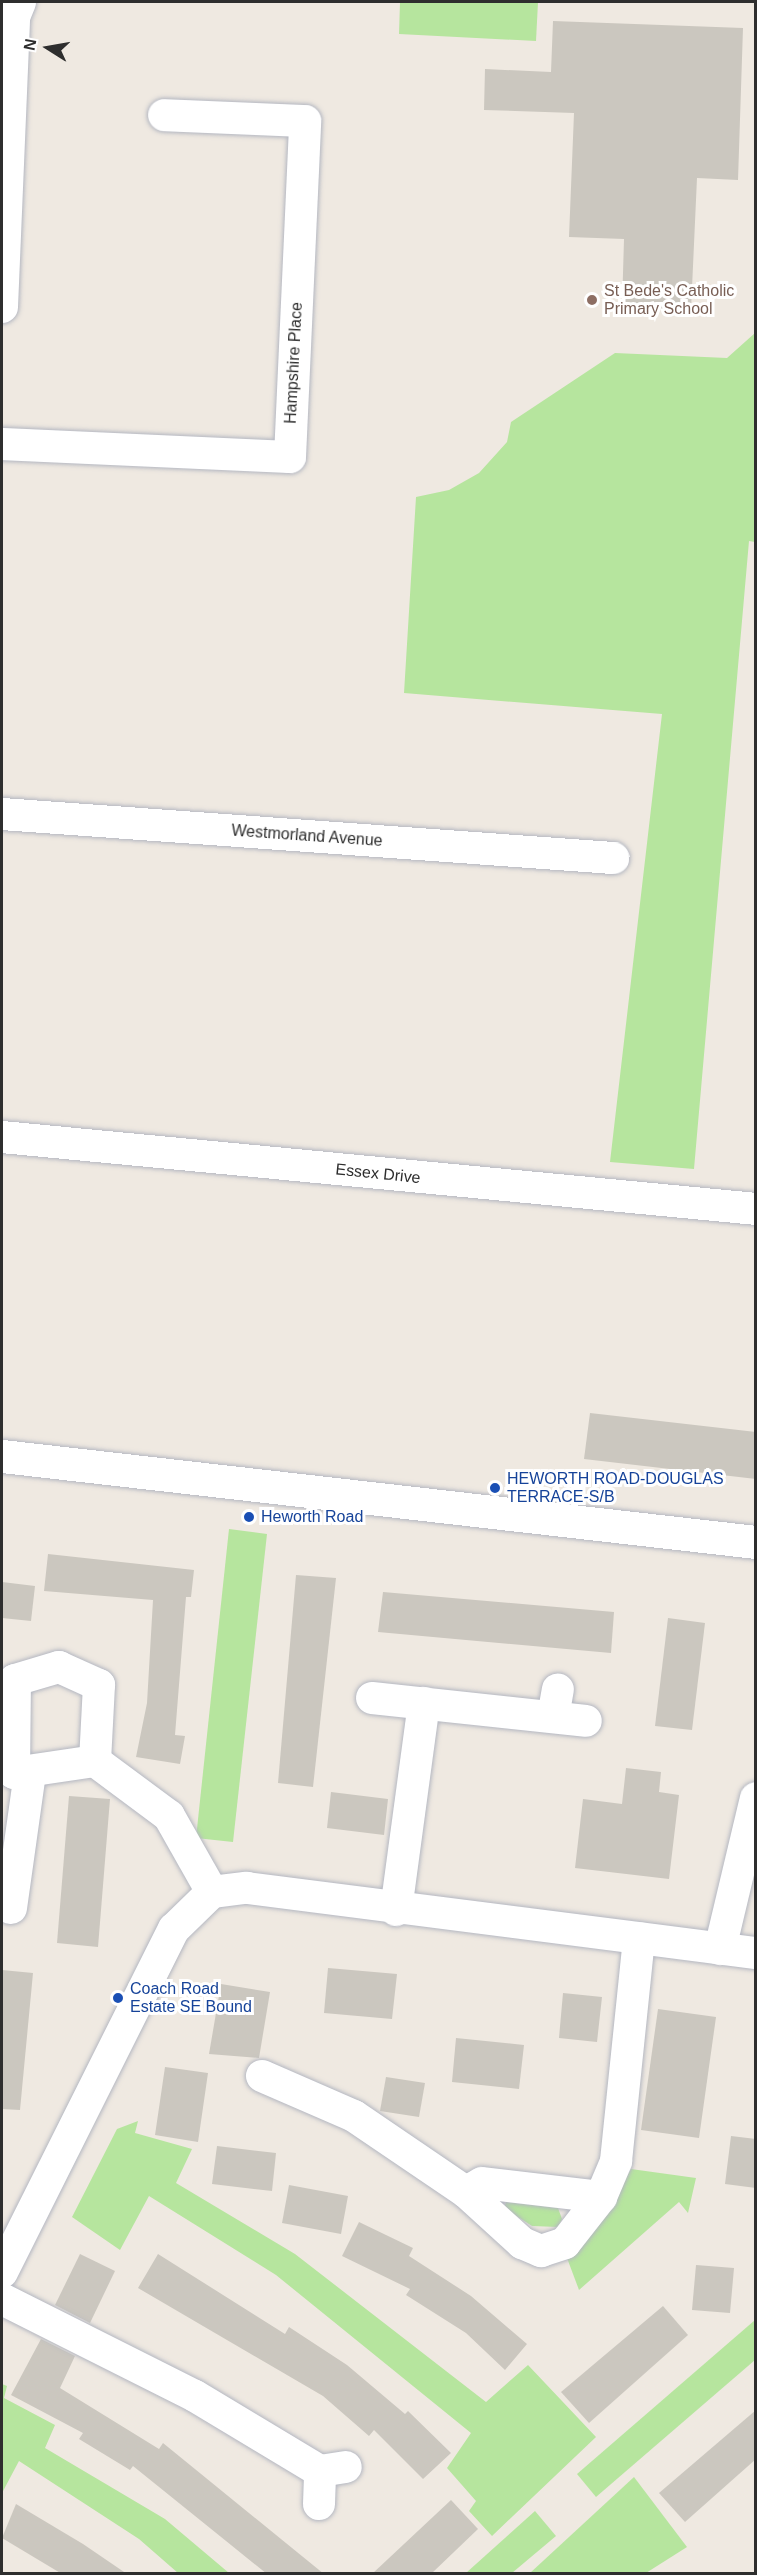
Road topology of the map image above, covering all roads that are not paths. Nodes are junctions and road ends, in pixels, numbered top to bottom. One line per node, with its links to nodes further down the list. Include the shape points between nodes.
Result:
1 (20, 2): 3 (street, via 14,18)
2 (164, 115): 4 (street, Hampshire Place, via 305,121 290,457)
3 (2, 298)
4 (2, 444)
5 (2, 814): 6 (street, Westmorland Avenue)
6 (612, 858)
7 (2, 1137): 8 (street, Essex Drive)
8 (756, 1209)
9 (2, 1456): 10 (street)
10 (756, 1542)
11 (8, 1679): 15 (street, via 59,1666 99,1685); 16 (street, via 14,1773)
12 (372, 1698): 13 (street)
13 (424, 1704): 14 (street, via 555,1703); 20 (street)
14 (586, 1721)
15 (95, 1761): 16 (street); 18 (street, via 169,1816)
16 (30, 1772): 19 (street)
17 (756, 1798): 22 (street)
18 (212, 1892): 20 (street, via 247,1888); 27 (street, via 174,1929)
19 (11, 1908)
20 (396, 1910): 21 (street)
21 (639, 1938): 22 (street); 26 (street, via 616,2161)
22 (720, 1949): 23 (street)
23 (756, 1953)
24 (262, 2076): 25 (street, via 354,2115)
25 (466, 2192): 26 (street, via 482,2183); 26 (street, via 499,2226 541,2251 565,2243)
26 (601, 2197)
27 (3, 2265)
28 (2, 2299): 29 (street, via 333,2469)
29 (319, 2504)

